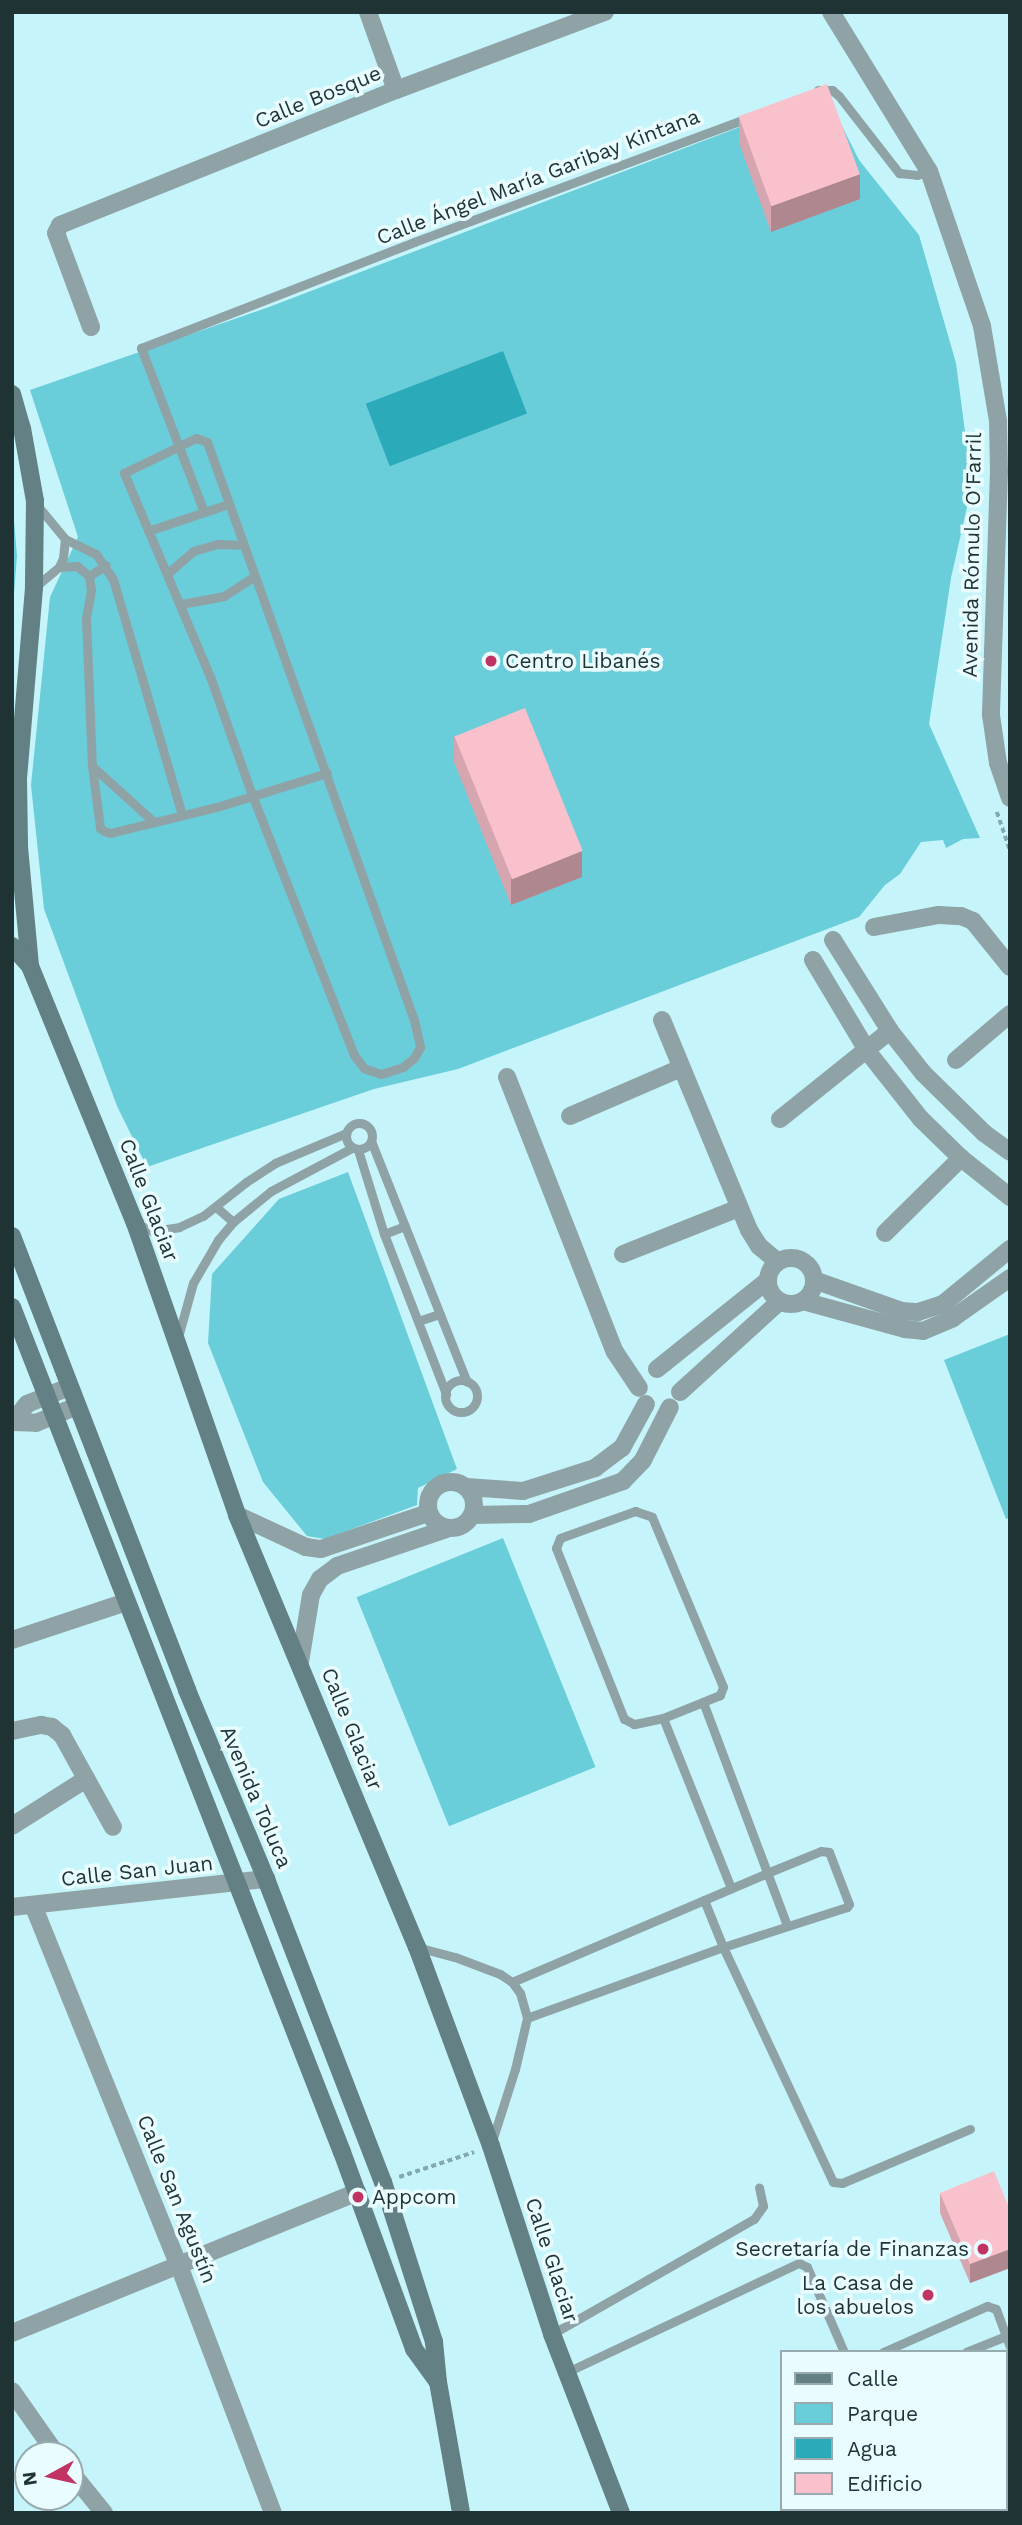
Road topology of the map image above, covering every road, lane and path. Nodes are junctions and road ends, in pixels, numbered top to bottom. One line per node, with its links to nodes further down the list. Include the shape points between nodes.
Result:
1 (368, 12): 4 (street)
2 (605, 12): 4 (street, Calle Bosque)
3 (831, 12): 7 (street, Avenida Rómulo O'Farril)
4 (397, 90): 8 (street, Calle Bosque, via 60,225 56,233)
5 (808, 94): 7 (lane, via 832,90 889,164 899,173)
6 (765, 111): 10 (lane, Calle Ángel María Garibay Kintana, via 141,348)
7 (923, 173): 27 (street, Avenida Rómulo O'Farril, via 982,326 998,421 992,715)
8 (91, 327)
9 (12, 394): 11 (street, Calle Glaciar)
10 (180, 446): 12 (lane, via 196,438 207,442); 13 (lane); 14 (lane, via 124,473)
11 (35, 501): 15 (lane); 22 (street, Calle Glaciar)
12 (228, 504): 13 (lane); 16 (lane)
13 (204, 512): 14 (lane)
14 (148, 531): 19 (lane)
15 (65, 539): 17 (lane, via 96,554); 18 (lane)
16 (242, 545): 19 (lane, via 217,544 193,551); 21 (lane)
17 (106, 565): 20 (lane); 28 (lane)
18 (59, 567): 20 (lane, via 77,566); 22 (lane)
19 (168, 573): 23 (lane)
20 (89, 576): 24 (lane, via 86,618)
21 (253, 577): 23 (lane, via 224,596); 25 (lane)
22 (34, 588): 31 (street, Calle Glaciar, via 18,780)
23 (181, 604): 26 (lane)
24 (92, 766): 29 (lane); 29 (lane, via 100,828 110,833)
25 (327, 773): 26 (lane); 26 (lane, via 420,1046 403,1067 381,1074 364,1068 354,1055)
26 (252, 795): 28 (lane)
27 (1002, 799): 30 (path)
28 (182, 815): 29 (lane)
29 (153, 822)
30 (1010, 850)
31 (19, 923): 36 (street, Calle Glaciar)
32 (874, 927): 37 (street, via 939,915 961,916 973,921)
33 (833, 940): 40 (street)
34 (12, 946): 36 (street, Calle Glaciar)
35 (813, 960): 41 (street)
36 (30, 966): 58 (street, Calle Glaciar)
37 (1010, 967)
38 (1010, 1014): 42 (street)
39 (662, 1020): 43 (street)
40 (890, 1031): 41 (street); 50 (street, via 923,1073)
41 (868, 1052): 46 (street); 51 (street, via 921,1119)
42 (956, 1060)
43 (681, 1068): 45 (street); 56 (street)
44 (507, 1077): 79 (street, via 615,1352)
45 (570, 1116)
46 (780, 1119)
47 (346, 1133): 48 (lane, via 354,1124 365,1125); 49 (lane); 55 (lane, via 275,1163)
48 (371, 1141): 49 (lane); 52 (lane)
49 (355, 1149): 53 (lane); 57 (lane, via 271,1191)
50 (1010, 1152)
51 (961, 1158): 54 (street); 60 (street)
52 (391, 1191): 53 (lane); 59 (lane)
53 (372, 1196): 61 (lane)
54 (1010, 1196)
55 (216, 1207): 57 (lane); 58 (lane, via 179,1227 152,1231)
56 (739, 1208): 64 (street); 65 (street, via 759,1245)
57 (233, 1222): 74 (lane, via 193,1283)
58 (135, 1223): 74 (street, Calle Glaciar)
59 (405, 1226): 61 (lane); 72 (lane)
60 (885, 1233)
61 (384, 1234): 73 (lane)
62 (12, 1236): 77 (street, Avenida Toluca)
63 (1010, 1249): 68 (street, via 943,1304 918,1312 902,1311)
64 (623, 1254)
65 (778, 1262): 67 (street); 68 (street, via 801,1260)
66 (1010, 1278): 70 (street, via 954,1318 923,1331)
67 (768, 1280): 69 (street); 75 (street)
68 (814, 1280): 70 (street)
69 (780, 1301): 70 (street); 81 (street)
70 (803, 1301)
71 (12, 1307): 80 (street, Avenida Toluca)
72 (440, 1314): 73 (lane); 76 (lane)
73 (418, 1321): 78 (lane)
74 (178, 1339): 87 (street, Calle Glaciar)
75 (657, 1368): 79 (street, via 648,1372); 81 (street, via 674,1375)
76 (467, 1382): 78 (lane, via 454,1382); 78 (lane, via 477,1392 469,1410 455,1411)
77 (69, 1387): 80 (street); 82 (street, Avenida Toluca)
78 (446, 1394)
79 (643, 1396): 81 (street, via 653,1409); 85 (street, via 622,1448 595,1468 523,1491)
80 (47, 1397): 83 (street, Avenida Toluca); 84 (street, via 27,1404)
81 (675, 1400): 88 (street, via 643,1460 623,1481 529,1514)
82 (77, 1406): 83 (street); 100 (street, Avenida Toluca, via 200,1723)
83 (54, 1417): 84 (street, via 36,1423); 90 (street, Avenida Toluca)
84 (13, 1422)
85 (466, 1488): 86 (street, via 455,1482 443,1483 433,1490); 88 (street, via 472,1496)
86 (428, 1513): 87 (street, via 321,1549 306,1547); 89 (street)
87 (237, 1515): 92 (street, Calle Glaciar)
88 (472, 1515): 89 (street, via 457,1528)
89 (446, 1529): 92 (street, via 337,1566 320,1579 311,1595)
90 (126, 1602): 91 (street); 101 (street, Avenida Toluca)
91 (12, 1640)
92 (300, 1662): 107 (street, Calle Glaciar)
93 (703, 1702): 94 (lane); 94 (lane, via 720,1695 723,1687 652,1517 635,1511 560,1538 555,1548 624,1719 634,1724); 99 (lane)
94 (663, 1718): 102 (lane)
95 (12, 1731): 96 (street, via 26,1726 52,1727 62,1735)
96 (86, 1779): 97 (street); 98 (street)
97 (12, 1826)
98 (113, 1827)
99 (767, 1873): 102 (lane); 106 (lane); 106 (lane, via 826,1851 849,1904)
100 (266, 1878): 101 (street, Calle San Juan); 113 (street, Avenida Toluca)
101 (238, 1884): 104 (street, Calle San Juan); 115 (street, Avenida Toluca)
102 (731, 1888): 103 (lane)
103 (704, 1900): 108 (lane); 109 (lane)
104 (33, 1905): 105 (street, Calle San Juan); 116 (street, Calle San Agustín)
105 (12, 1907)
106 (788, 1926): 108 (lane)
107 (417, 1947): 109 (lane, via 455,1957); 112 (street, Calle Glaciar)
108 (723, 1947): 110 (lane); 111 (lane, via 833,2182 842,2183)
109 (512, 1982): 110 (lane)
110 (527, 2018): 112 (lane)
111 (970, 2129)
112 (491, 2146): 113 (path); 118 (street, Calle Glaciar)
113 (383, 2182): 125 (street, Avenida Toluca, via 434,2342)
114 (759, 2187): 118 (lane, via 763,2206 754,2220)
115 (357, 2192): 116 (street); 125 (street, Avenida Toluca, via 414,2349)
116 (178, 2263): 117 (street); 130 (street, Calle San Agustín)
117 (12, 2333)
118 (552, 2334): 124 (street, Calle Glaciar)
119 (1006, 2336): 120 (lane); 122 (lane, via 996,2309 987,2306); 123 (lane)
120 (1010, 2347)
121 (843, 2350): 124 (lane, via 807,2267 799,2263)
122 (888, 2350)
123 (971, 2350)
124 (567, 2372): 132 (street, Calle Glaciar)
125 (438, 2382): 131 (street, Avenida Toluca)
126 (12, 2391): 127 (street)
127 (47, 2441)
128 (84, 2488): 129 (street)
129 (104, 2513)
130 (273, 2513)
131 (461, 2513)
132 (621, 2513)

